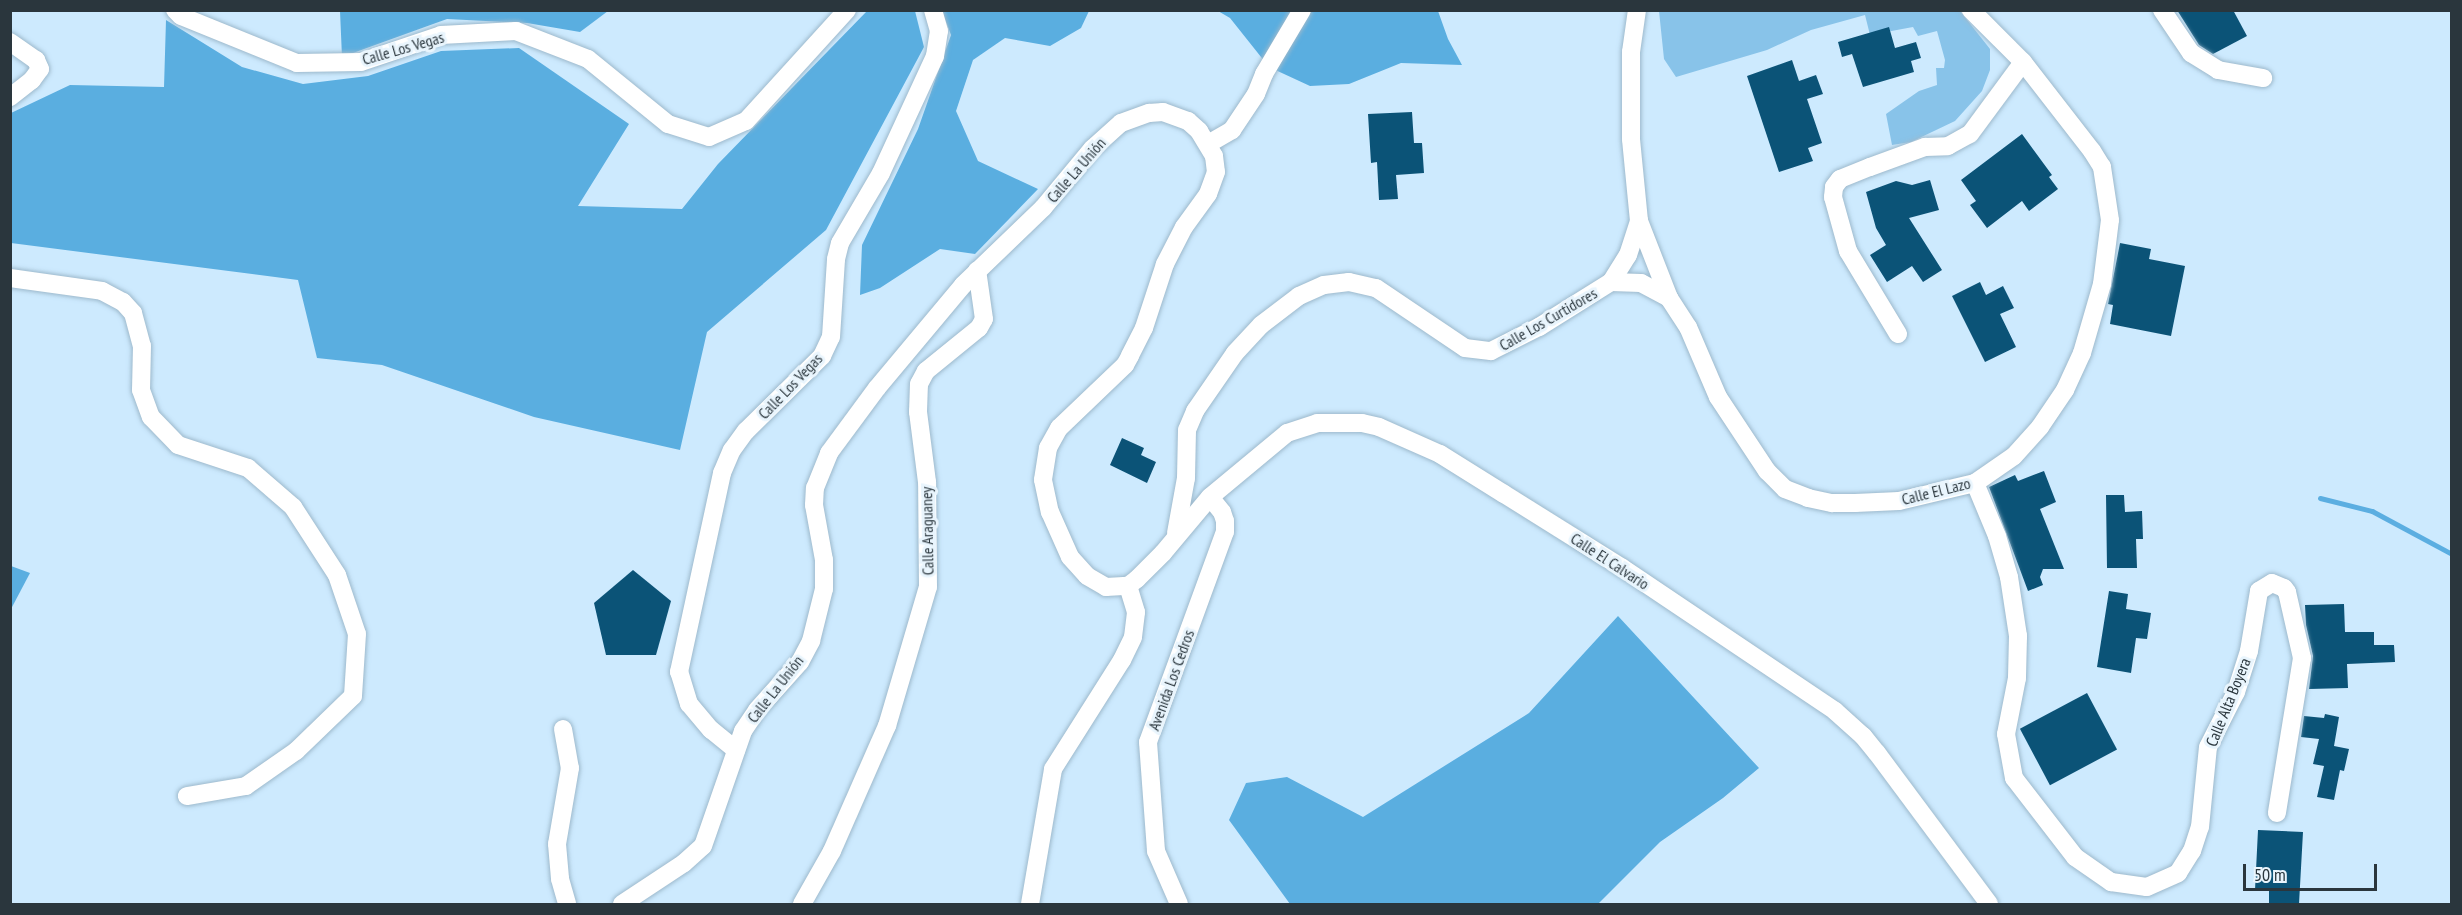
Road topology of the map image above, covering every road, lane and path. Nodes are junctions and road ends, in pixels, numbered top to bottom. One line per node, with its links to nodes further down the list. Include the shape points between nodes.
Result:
1 (175, 10): 2 (street, Calle Los Vegas, via 181,16 297,63 361,62 441,35 516,31 588,59 668,124 709,137 746,121)
2 (847, 10)
3 (933, 10): 25 (street, Calle Los Vegas, via 939,31 935,57 881,173 840,243 831,337 822,356 746,431 722,473 679,672 688,704)
4 (1302, 10): 12 (street, via 1232,130)
5 (1637, 10): 13 (street, Calle Los Curtidores, via 1631,52 1631,139)
6 (1971, 10): 9 (street, Calle El Lazo)
7 (2162, 10): 10 (street, via 2191,53 2218,70)
8 (10, 42): 11 (street, via 36,60 40,69)
9 (2023, 62): 18 (street, via 1970,134 1948,146 1925,147 1870,167 1840,179 1834,187 1833,197 1848,251); 20 (street, Calle El Lazo, via 2102,167 2110,220 2107,247 2102,284 2082,353 2065,390 2014,456)
10 (2263, 78)
11 (10, 97)
12 (1208, 144): 14 (street, Calle La Unión, via 1188,121 1175,114 1149,113 1121,123 1092,148 1043,208); 23 (street, Calle La Unión, via 1214,156 1214,182 1165,264 1137,343 1125,365 1059,428 1048,448 1044,470 1050,512 1070,557 1106,588)
13 (1639, 221): 16 (street, Calle Los Curtidores, via 1628,255); 17 (street, Calle El Lazo)
14 (978, 270): 25 (street, Calle La Unión, via 877,388 820,470 814,488 824,560 820,612 800,662 757,710 742,731); 30 (street, Calle Araguaney, via 984,319 979,328 926,371 919,384 918,412 927,482 928,587 888,726 832,851)
15 (10, 278): 26 (street, via 102,291 123,302 133,313 142,346 141,390 152,417 178,445 248,468 293,507 337,575 357,634 352,696 296,751 246,786)
16 (1611, 282): 17 (street, via 1641,283); 19 (street, Calle Los Curtidores, via 1539,327 1491,351 1465,348 1376,288 1349,282 1324,285 1299,296 1261,324 1212,383 1187,430)
17 (1669, 298): 20 (street, Calle El Lazo, via 1688,327 1729,416 1767,471 1785,489 1816,500 1856,503 1899,501)
18 (1898, 334)
19 (1186, 478): 21 (street, via 1192,490); 22 (street, Calle Los Curtidores)
20 (1975, 483): 27 (street, Calle Alta Boyera, via 2009,577 2018,636 2017,678 2006,734 2014,778 2075,857 2111,882 2147,887 2178,873 2192,851 2200,827 2208,747 2236,692 2249,651 2259,591 2272,583 2287,592 2302,658)
21 (1210, 497): 22 (street, Calle El Calvario); 32 (street, Avenida Los Cedros, via 1222,512 1225,532 1162,729 1148,742 1156,850); 33 (street, Calle El Calvario, via 1267,447 1300,427 1326,422 1362,423 1413,440 1621,567 1850,723 1877,753)
22 (1173, 540): 23 (street, via 1148,571)
23 (1128, 586): 31 (street, via 1136,612 1133,637 1053,769)
24 (563, 729): 28 (street, via 570,768 557,844)
25 (736, 750): 29 (street, Calle La Unión, via 703,846)
26 (187, 796)
27 (2277, 813)
28 (567, 904)
29 (622, 904)
30 (802, 904)
31 (1030, 904)
32 (1179, 904)
33 (1989, 904)

